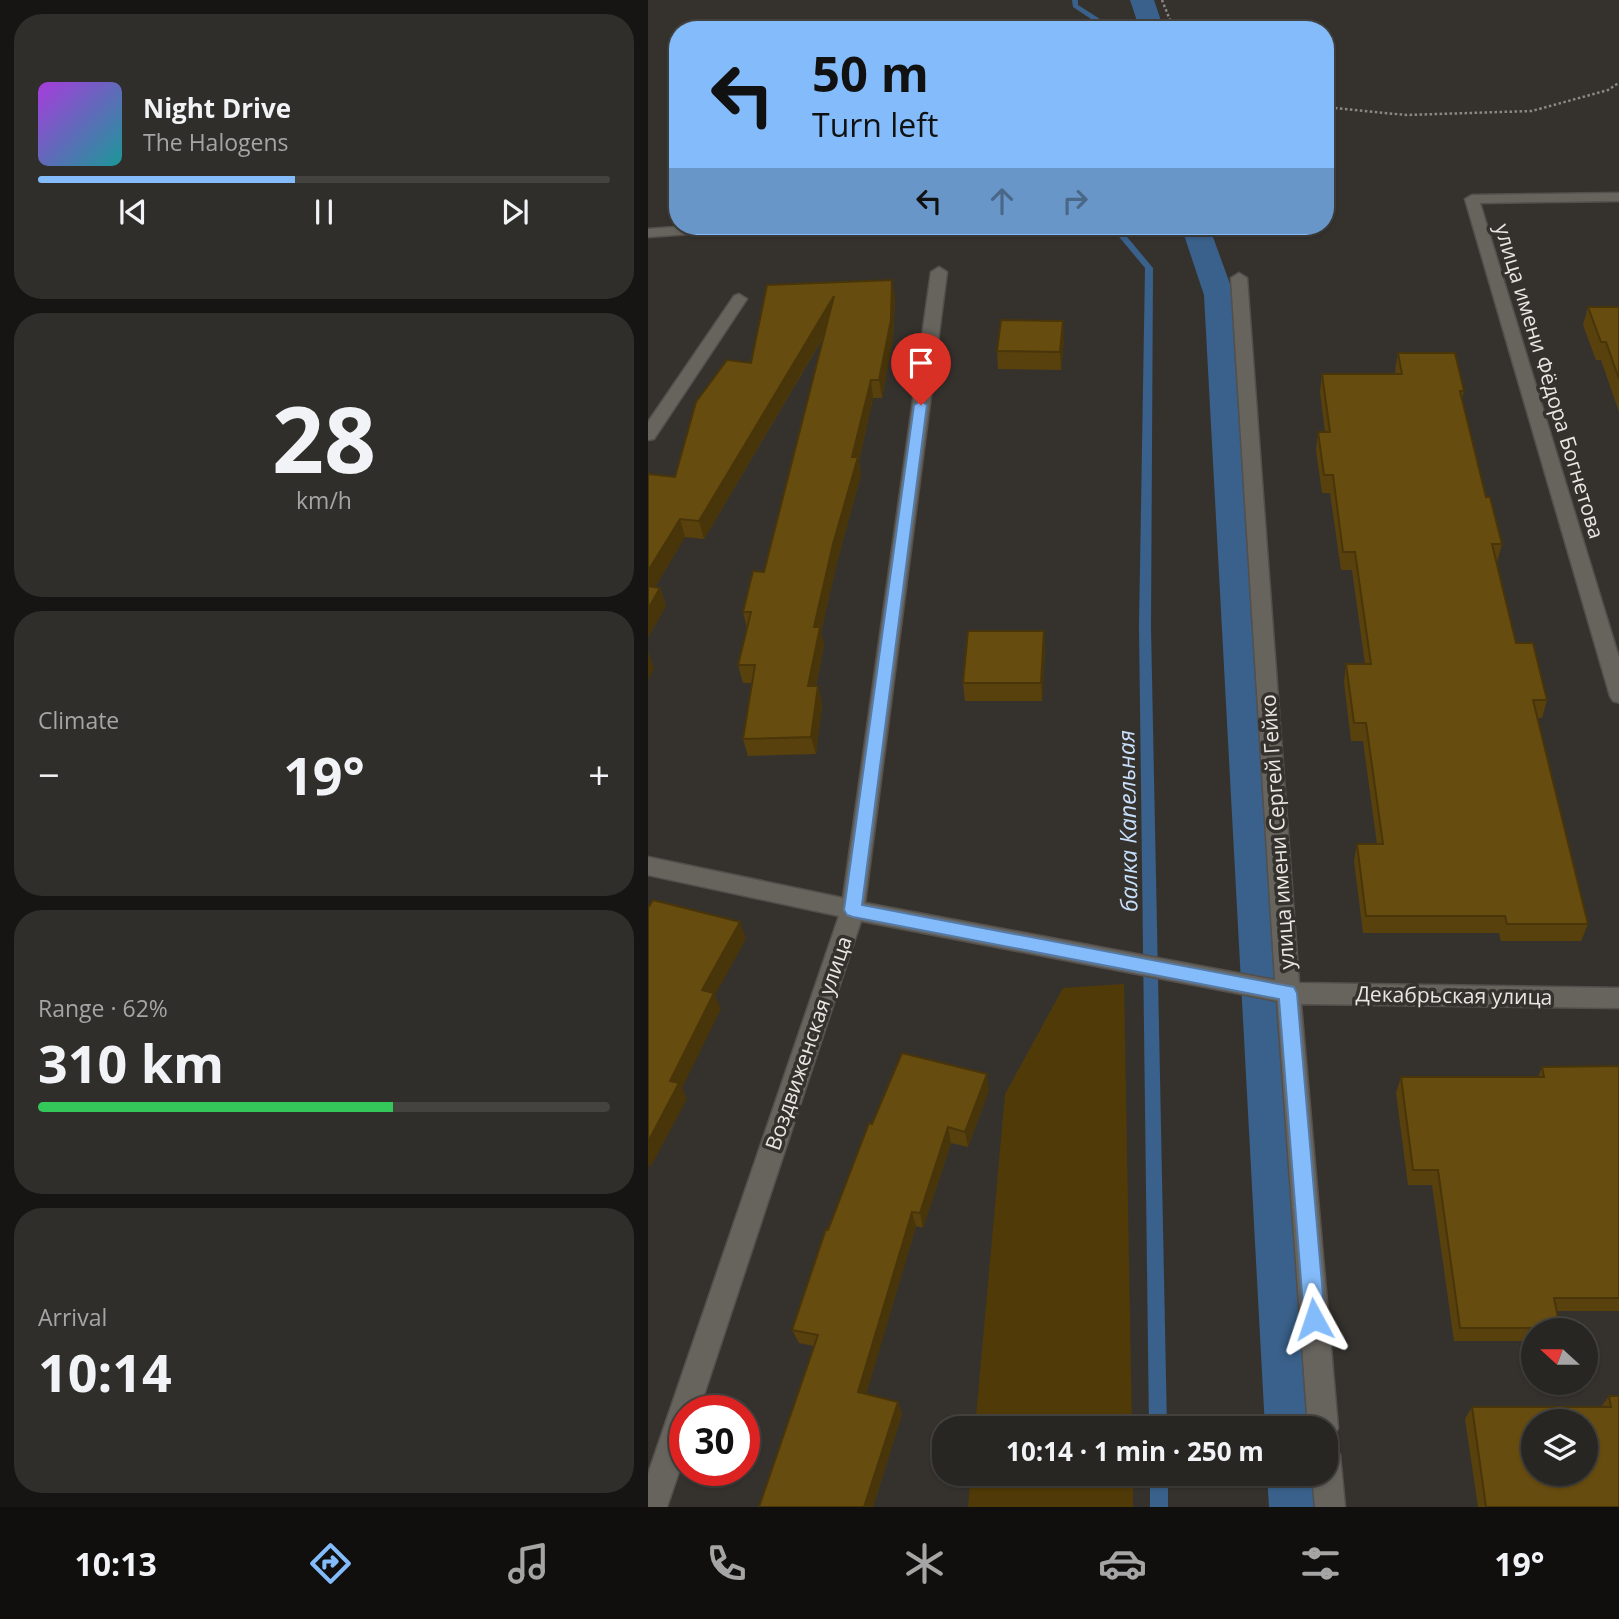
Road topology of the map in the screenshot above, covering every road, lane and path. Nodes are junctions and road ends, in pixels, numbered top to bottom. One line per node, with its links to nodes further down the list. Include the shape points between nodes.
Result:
1 (1162, 0): 2 (path)
2 (1170, 21)
3 (1619, 82): 4 (path, via 1608,90 1532,111 1406,115)
4 (1334, 108)
5 (1619, 197): 12 (street, улица имени Фёдора Богнетова, via 1472,199)
6 (669, 231): 7 (street)
7 (648, 233)
8 (938, 272): 14 (street, Воздвиженская улица)
9 (1239, 278): 15 (street, улица имени Сергей Гейко)
10 (739, 299): 11 (street)
11 (648, 435)
12 (1619, 696)
13 (648, 866): 14 (street)
14 (853, 910): 15 (street, Декабрьская улица); 19 (street, Воздвиженская улица)
15 (1288, 993): 16 (street, Декабрьская улица); 17 (street, улица имени Сергей Гейко)
16 (1619, 998)
17 (1322, 1416)
18 (1327, 1486): 20 (street)
19 (652, 1507)
20 (1329, 1507)

